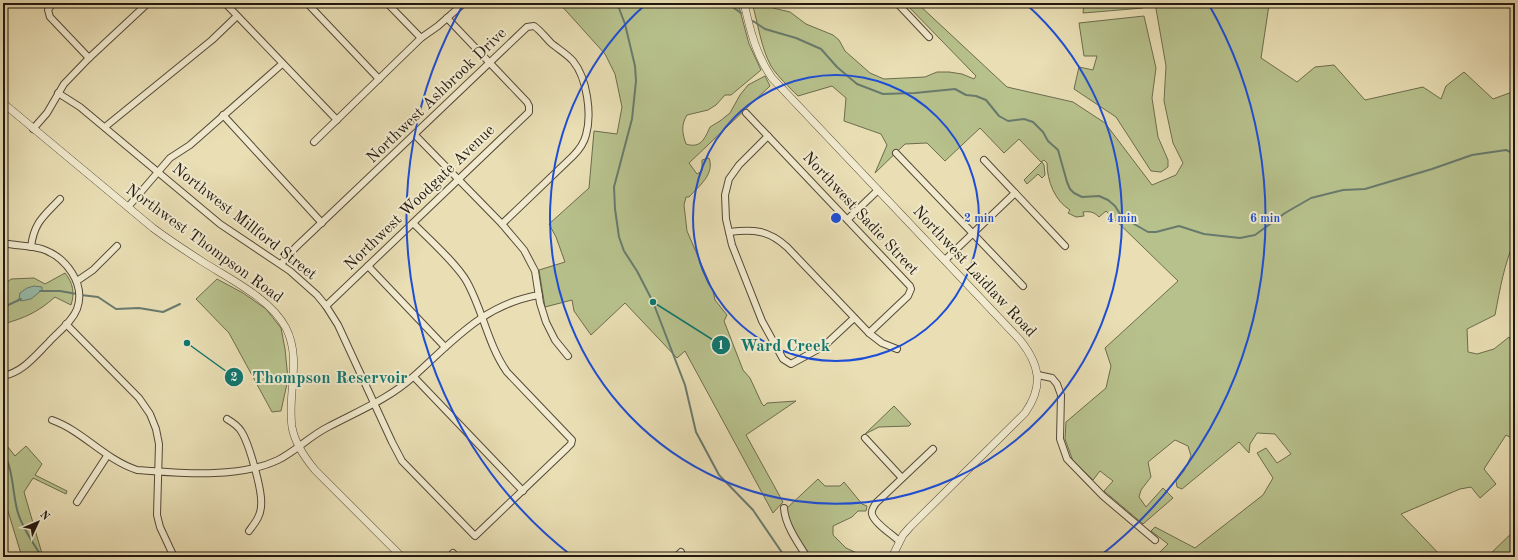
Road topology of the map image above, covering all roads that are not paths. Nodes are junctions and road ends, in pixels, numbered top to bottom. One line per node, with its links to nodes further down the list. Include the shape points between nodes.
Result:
1 (53, 3): 13 (street, via 48,10 50,17)
2 (148, 3): 13 (street)
3 (225, 3): 9 (street)
4 (307, 3): 16 (street)
5 (387, 3): 12 (street)
6 (464, 3): 10 (street)
7 (744, 3): 31 (street, Northwest Laidlaw Road, via 756,49 772,78)
8 (897, 3): 11 (street)
9 (237, 16): 15 (street); 22 (street, via 212,40)
10 (447, 18): 12 (street); 14 (street)
11 (929, 37)
12 (421, 38): 16 (street)
13 (89, 58): 17 (street)
14 (490, 63): 24 (street, Northwest Ashbrook Drive); 30 (street, Northwest Woodgate Avenue, via 530,108 528,114); 38 (street, Northwest Ashbrook Drive, via 527,27 536,27 578,69 585,85 588,118 586,136 581,147)
15 (282, 64): 20 (street); 21 (street)
16 (379, 79): 21 (street)
17 (58, 93): 22 (street, Northwest Millford Street); 23 (street)
18 (3, 103): 23 (street, Northwest Thompson Road)
19 (746, 113): 25 (street, Northwest Sadie Street)
20 (223, 115): 29 (street, via 190,145 170,158); 36 (street)
21 (337, 120): 26 (street)
22 (105, 127): 29 (street, Northwest Millford Street)
23 (33, 129): 34 (street, Northwest Thompson Road)
24 (415, 135): 30 (street); 36 (street, Northwest Ashbrook Drive)
25 (768, 136): 35 (street, Northwest Sadie Street); 39 (street, via 739,165 730,179 725,195)
26 (314, 142)
27 (896, 154): 40 (street)
28 (984, 160): 32 (street)
29 (158, 172): 34 (street); 46 (street, Northwest Millford Street, via 220,224)
30 (458, 180): 37 (street, Northwest Woodgate Avenue); 38 (street)
31 (878, 190): 35 (street); 45 (street, Northwest Laidlaw Road)
32 (1015, 193): 40 (street); 43 (street)
33 (60, 198): 44 (street, via 36,226)
34 (128, 207): 66 (street, Northwest Thompson Road, via 178,246 260,300 278,317 285,327 294,352 291,417)
35 (848, 219): 55 (street, Northwest Sadie Street, via 908,282 911,289 908,296)
36 (322, 223): 46 (street, Northwest Ashbrook Drive)
37 (413, 223): 47 (street, Northwest Woodgate Avenue); 52 (street, via 464,276)
38 (502, 224): 50 (street, via 530,261 535,271)
39 (729, 232): 53 (street, via 758,231 776,238); 53 (street, via 762,321 788,363 796,362 824,346)
40 (973, 234): 45 (street); 49 (street)
41 (3, 243): 44 (street)
42 (118, 246): 48 (street, via 93,270)
43 (1065, 246)
44 (30, 247): 48 (street, via 57,257 73,273)
45 (945, 260): 59 (street, Northwest Laidlaw Road, via 1020,340 1030,353)
46 (281, 264): 51 (street, Northwest Millford Street, via 300,278)
47 (368, 266): 51 (street, Northwest Woodgate Avenue); 56 (street)
48 (77, 281): 54 (street, via 77,309)
49 (1023, 286)
50 (539, 295): 52 (street, via 510,302); 58 (street, via 548,328)
51 (326, 306): 62 (street, Northwest Millford Street, via 338,325)
52 (482, 317): 56 (street); 72 (street, via 507,372 572,442)
53 (854, 318): 55 (street)
54 (66, 324): 60 (street, via 26,365); 70 (street, via 145,405 156,429)
55 (869, 333): 57 (street, via 882,343)
56 (445, 347): 61 (street)
57 (897, 349)
58 (568, 356)
59 (1038, 375): 76 (street, via 1052,378 1060,389 1060,439 1070,464); 77 (street, Northwest Laidlaw Road, via 1036,393 1026,413 918,518)
60 (3, 376)
61 (414, 377): 62 (street); 72 (street)
62 (375, 404): 66 (street, via 323,430); 72 (street, Northwest Millford Street, via 402,461 475,536)
63 (227, 419): 69 (street, via 241,430)
64 (52, 420): 68 (street, via 69,428)
65 (864, 438): 71 (street)
66 (299, 446): 69 (street, via 278,460); 80 (street, Northwest Thompson Road, via 315,470)
67 (933, 449): 71 (street)
68 (107, 456): 70 (street, via 137,470); 73 (street)
69 (254, 468): 70 (street, via 224,473); 75 (street, via 261,507 258,519)
70 (159, 471): 79 (street, via 157,515)
71 (902, 478): 77 (street, via 876,503 872,514 876,521)
72 (523, 491)
73 (77, 502)
74 (784, 508): 82 (street, via 790,527)
75 (249, 531)
76 (1155, 540)
77 (899, 541): 83 (street, Northwest Laidlaw Road)
78 (681, 552): 81 (street)
79 (171, 556)
80 (402, 557)
81 (676, 557)
82 (807, 557)
83 (892, 557)

